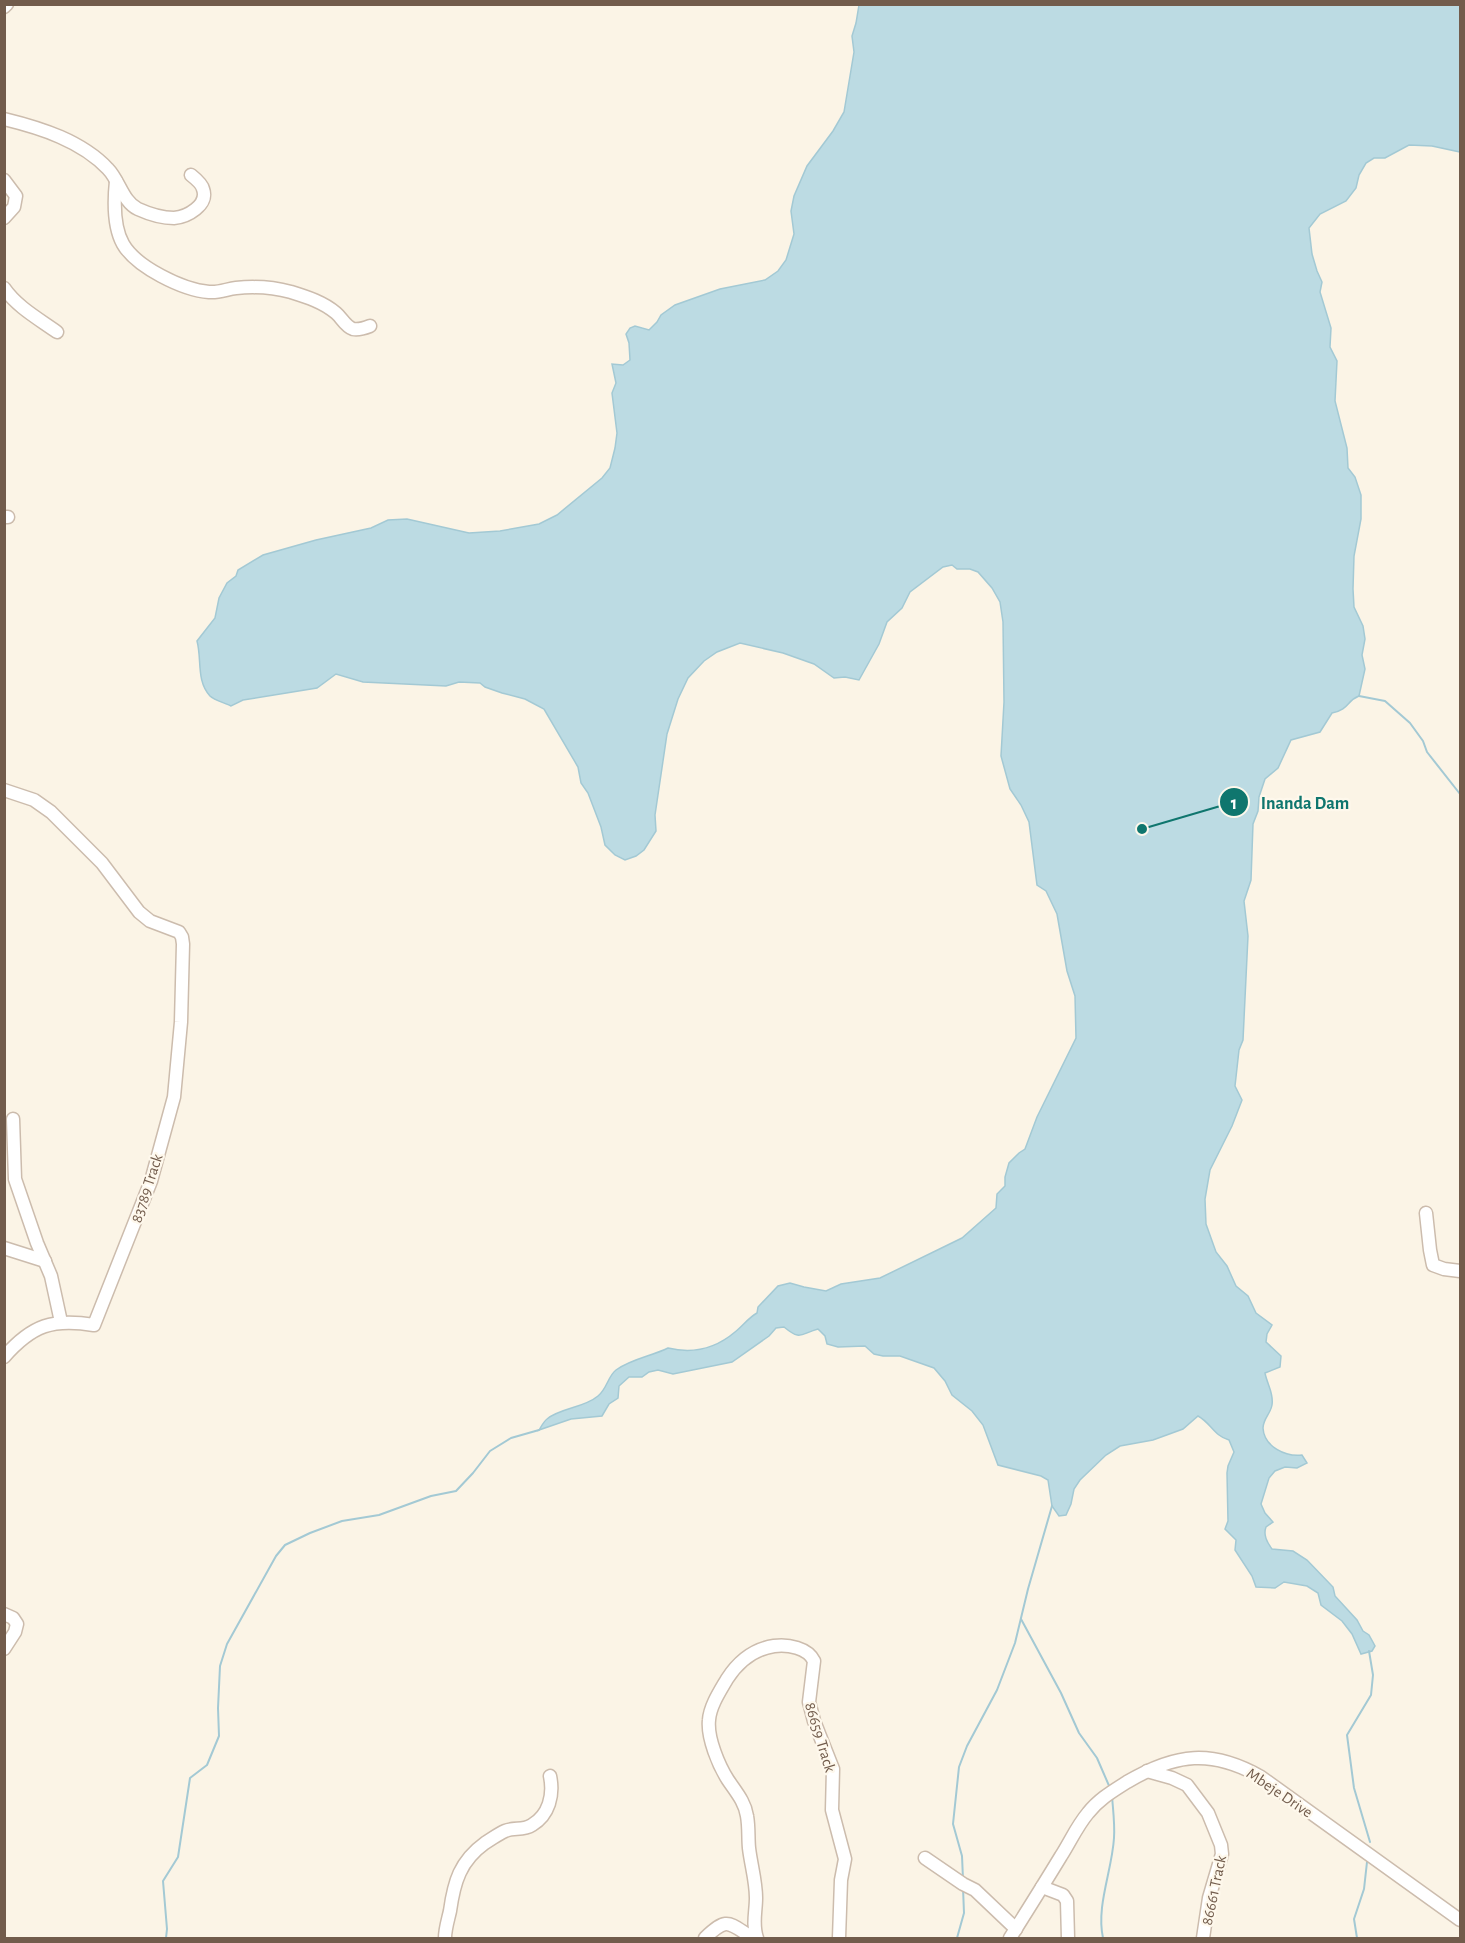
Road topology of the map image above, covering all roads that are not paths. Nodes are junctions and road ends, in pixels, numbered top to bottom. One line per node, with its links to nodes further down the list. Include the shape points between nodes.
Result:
1 (4, 119): 4 (street, via 63,138 101,162)
2 (191, 175): 4 (street, via 203,186 203,200 192,211 175,218 134,207)
3 (4, 180): 5 (street, via 16,196 14,207)
4 (116, 181): 7 (street, via 119,234 130,253 155,271 186,287 210,292 272,287 323,304 355,330)
5 (4, 218)
6 (4, 288): 8 (street, via 18,304)
7 (370, 326)
8 (57, 332)
9 (4, 790): 15 (street, 83789 Track, via 34,800 51,812 102,863 140,912 150,921 179,932 183,944 176,1089 151,1182 94,1325)
10 (13, 1119): 13 (street, via 15,1179)
11 (1426, 1213): 14 (street, via 1433,1265)
12 (4, 1248): 13 (street)
13 (45, 1261): 15 (street)
14 (1461, 1271)
15 (61, 1322): 16 (street, 83789 Track, via 30,1332)
16 (4, 1357)
17 (4, 1614): 18 (street, via 13,1617 17,1624)
18 (4, 1649)
19 (1147, 1771): 22 (street, Mbeje Drive, via 1104,1797 1089,1812); 23 (street, Mbeje Drive, via 1185,1758 1203,1757 1236,1764 1262,1777); 30 (street, 86661 Track, via 1187,1785 1208,1813 1221,1845)
20 (550, 1776): 25 (street, via 550,1802 539,1820 527,1828 498,1835 465,1863 453,1887)
21 (925, 1858): 24 (street, via 975,1890)
22 (1042, 1887): 24 (street, Mbeje Drive); 29 (street, via 1067,1900)
23 (1461, 1920)
24 (1013, 1934)
25 (446, 1938)
26 (705, 1938): 27 (street, via 725,1924)
27 (755, 1938): 28 (street, 86659 Track, via 755,1886 747,1815 717,1758 709,1722 723,1686 740,1663 757,1651 777,1645 802,1650 814,1661 809,1702 833,1769 832,1810 845,1858)
28 (839, 1938)
29 (1068, 1938)
30 (1203, 1938)

